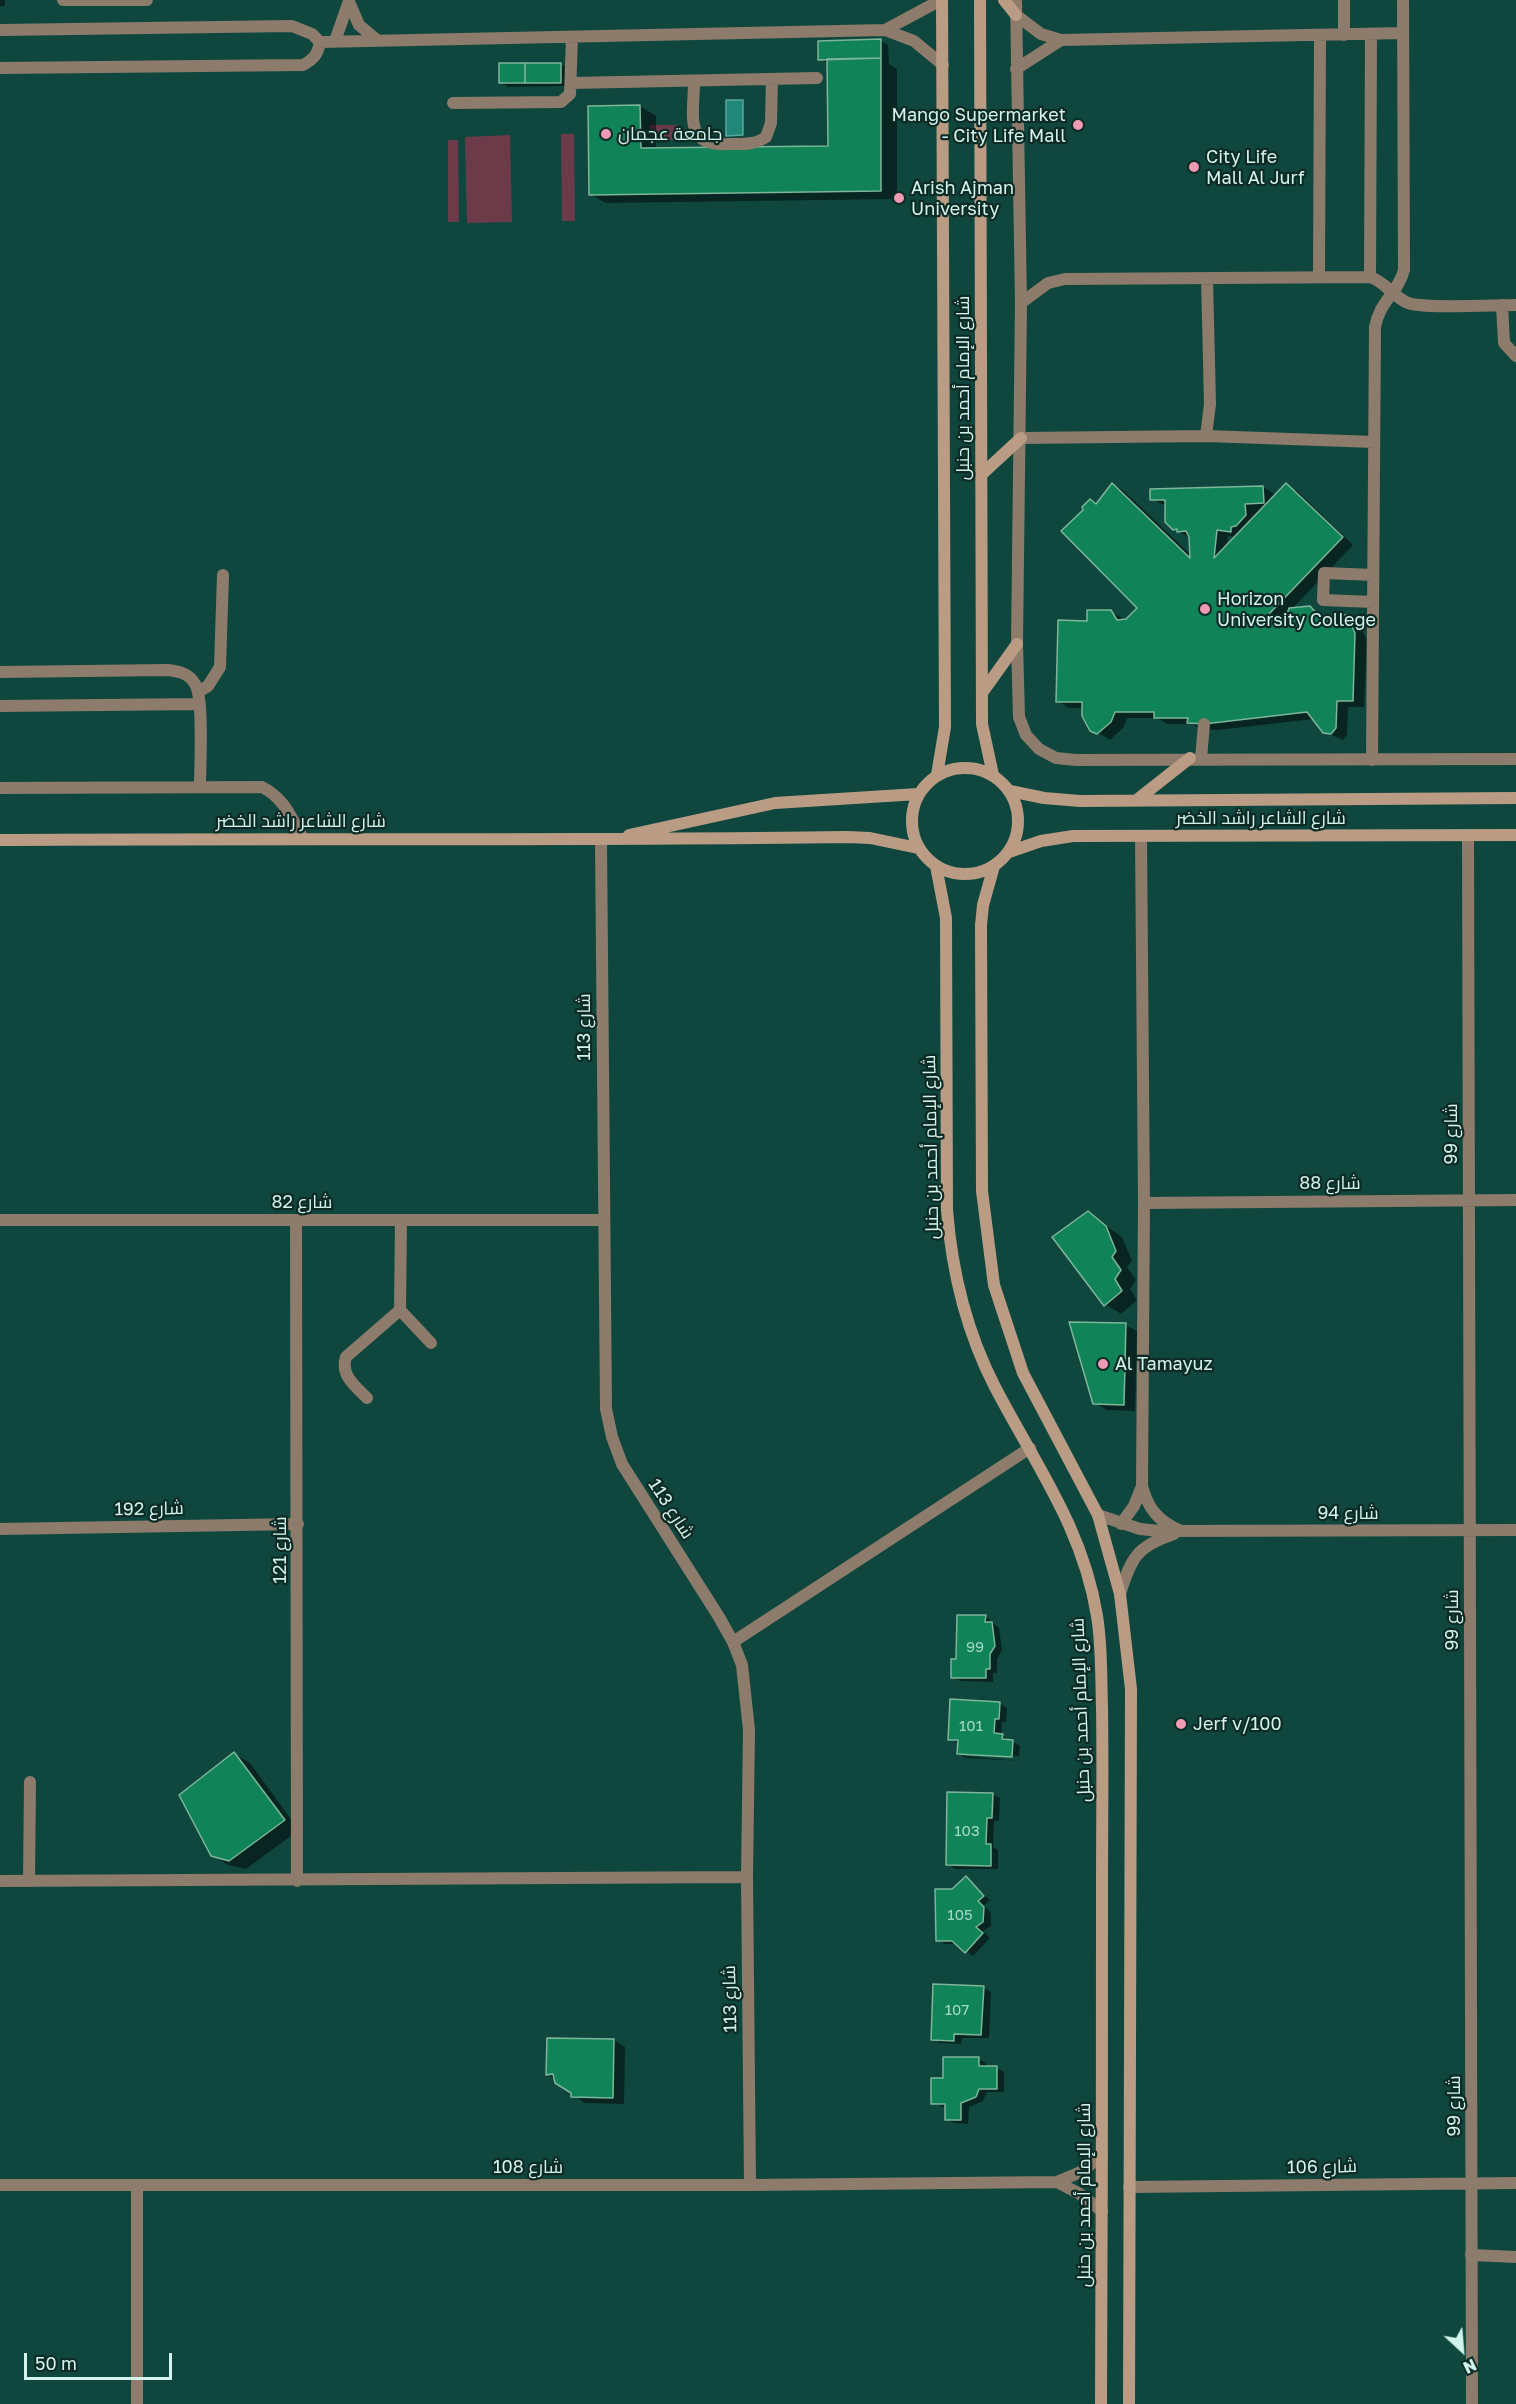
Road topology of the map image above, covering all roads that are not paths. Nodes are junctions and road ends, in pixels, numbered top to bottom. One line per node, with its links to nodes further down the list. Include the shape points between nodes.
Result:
1 (63, 0): 2 (street)
2 (147, 0)
3 (942, 0): 12 (street); 22 (street, شارع الإمام أحمد بن حنبل)
4 (980, 0): 41 (street, شارع الإمام أحمد بن حنبل)
5 (1004, 0): 10 (street)
6 (1016, 0): 10 (street)
7 (1344, 0): 15 (street)
8 (1403, 0): 13 (street)
9 (349, 1): 18 (street, via 359,25); 20 (street)
10 (1016, 15): 19 (street, via 1041,34); 24 (street)
11 (0, 30): 21 (street, via 291,26 312,34)
12 (885, 30): 17 (street); 22 (street, via 914,41)
13 (1404, 33): 14 (street); 33 (street, via 1404,270)
14 (1371, 34): 15 (street); 31 (street)
15 (1344, 35): 16 (street)
16 (1320, 36): 19 (street); 30 (street)
17 (572, 37): 18 (street); 28 (street)
18 (377, 40): 20 (street)
19 (1062, 40): 24 (street)
20 (335, 41): 21 (street)
21 (320, 42): 23 (street, via 319,52 312,60 293,65)
22 (943, 65): 54 (street, شارع الإمام أحمد بن حنبل, via 945,727)
23 (0, 68)
24 (1016, 69): 34 (street)
25 (818, 78): 26 (street)
26 (772, 79): 27 (street); 27 (street, via 771,123 766,137 752,144 715,145 706,144 695,132)
27 (694, 81): 28 (street)
28 (571, 83): 29 (street, via 570,94 561,102)
29 (453, 103)
30 (1319, 277): 31 (street); 32 (street)
31 (1370, 277): 33 (street)
32 (1208, 278): 34 (street, via 1065,279 1048,284); 38 (street, via 1210,404)
33 (1393, 291): 35 (street, via 1417,305); 40 (street, via 1380,307 1375,327)
34 (1021, 303): 39 (street)
35 (1502, 305): 36 (street); 37 (street, via 1504,343)
36 (1516, 305)
37 (1516, 356)
38 (1206, 436): 39 (street); 40 (street)
39 (1021, 438): 41 (street); 45 (street)
40 (1374, 442): 43 (street)
41 (982, 474): 47 (street, شارع الإمام أحمد بن حنبل)
42 (223, 575): 48 (street, via 220,667)
43 (1373, 575): 44 (street); 44 (street, via 1324,573 1323,600)
44 (1373, 602): 53 (street)
45 (1017, 644): 47 (street); 51 (street, via 1019,717 1026,735 1039,749 1056,758 1076,760)
46 (0, 672): 48 (street, via 178,671 188,676)
47 (982, 693): 55 (street, شارع الإمام أحمد بن حنبل, via 983,736)
48 (199, 698): 49 (street); 56 (street)
49 (0, 706)
50 (1204, 724): 51 (street)
51 (1195, 758): 53 (street); 61 (street)
52 (1516, 759): 53 (street)
53 (1372, 760)
54 (937, 775): 55 (street, via 965,767); 59 (street)
55 (993, 775): 58 (street)
56 (200, 786): 57 (street); 65 (street, via 249,785 274,793 284,802)
57 (0, 788)
58 (1010, 791): 61 (street, شارع الشاعر راشد الخضر, via 1062,800); 69 (street, via 1019,815)
59 (918, 794): 67 (street, شارع الشاعر راشد الخضر, via 775,803); 68 (street, via 911,821)
60 (1516, 798): 61 (street, شارع الشاعر راشد الخضر)
61 (1138, 800)
62 (1516, 835): 64 (street, شارع الشاعر راشد الخضر)
63 (1141, 836): 64 (street, شارع الشاعر راشد الخضر); 69 (street, شارع الشاعر راشد الخضر, via 1057,838); 74 (street)
64 (1468, 836): 72 (street, شارع 99)
65 (302, 837): 66 (street, شارع الشاعر راشد الخضر); 67 (street, شارع الشاعر راشد الخضر)
66 (0, 840)
67 (601, 841): 68 (street, شارع الشاعر راشد الخضر, via 847,837); 78 (street, شارع 113)
68 (918, 848): 70 (street)
69 (1009, 852): 71 (street)
70 (936, 866): 71 (street, via 955,874 975,874); 82 (street, شارع الإمام أحمد بن حنبل, via 946,918 950,1249 968,1326 994,1386)
71 (994, 866): 84 (street, via 981,925 982,1191 988,1254 1002,1315 1023,1373)
72 (1470, 1200): 73 (street, شارع 88); 74 (street, شارع 88); 88 (street, شارع 99)
73 (1516, 1200)
74 (1144, 1203): 83 (street)
75 (0, 1220): 76 (street, شارع 82)
76 (296, 1220): 77 (street, شارع 82); 85 (street, شارع 121)
77 (401, 1220): 78 (street, شارع 82); 79 (street)
78 (603, 1220): 92 (street, شارع 113, via 604,1380 612,1437 636,1488)
79 (400, 1310): 80 (street); 81 (street, via 346,1357 345,1374)
80 (431, 1343)
81 (367, 1398)
82 (1030, 1448): 92 (street); 98 (street, شارع الإمام أحمد بن حنبل, via 1077,1539 1098,1618 1102,1734)
83 (1142, 1486): 86 (street); 90 (street, via 1154,1515)
84 (1098, 1515): 86 (street, شارع 94); 91 (street)
85 (298, 1524): 87 (street, شارع 192); 97 (street, شارع 121)
86 (1121, 1524): 90 (street, شارع 94)
87 (0, 1529)
88 (1469, 1530): 89 (street, شارع 94); 90 (street, شارع 94); 100 (street, شارع 99)
89 (1516, 1530)
90 (1181, 1532): 91 (street, شارع 94, via 1157,1540 1137,1553)
91 (1120, 1594): 105 (street, via 1131,1689)
92 (734, 1642): 94 (street, شارع 113, via 747,1697)
93 (30, 1782): 96 (street)
94 (747, 1877): 97 (street); 103 (street, شارع 113)
95 (0, 1881): 96 (street)
96 (29, 1881): 97 (street)
97 (297, 1881)
98 (1102, 2155): 99 (street, شارع 108, via 1083,2170); 106 (street, شارع الإمام أحمد بن حنبل)
99 (1057, 2182): 103 (street, شارع 108); 106 (street, شارع 108)
100 (1472, 2183): 101 (street, شارع 106); 105 (street, شارع 106); 107 (street, شارع 99)
101 (1516, 2183)
102 (0, 2185): 104 (street, شارع 108)
103 (750, 2185): 104 (street, شارع 108)
104 (137, 2186): 109 (street)
105 (1129, 2187): 111 (street)
106 (1102, 2211): 110 (street, شارع الإمام أحمد بن حنبل)
107 (1471, 2255): 108 (street); 112 (street, شارع 99)
108 (1516, 2257)
109 (137, 2404)
110 (1101, 2404)
111 (1129, 2404)
112 (1472, 2404)

